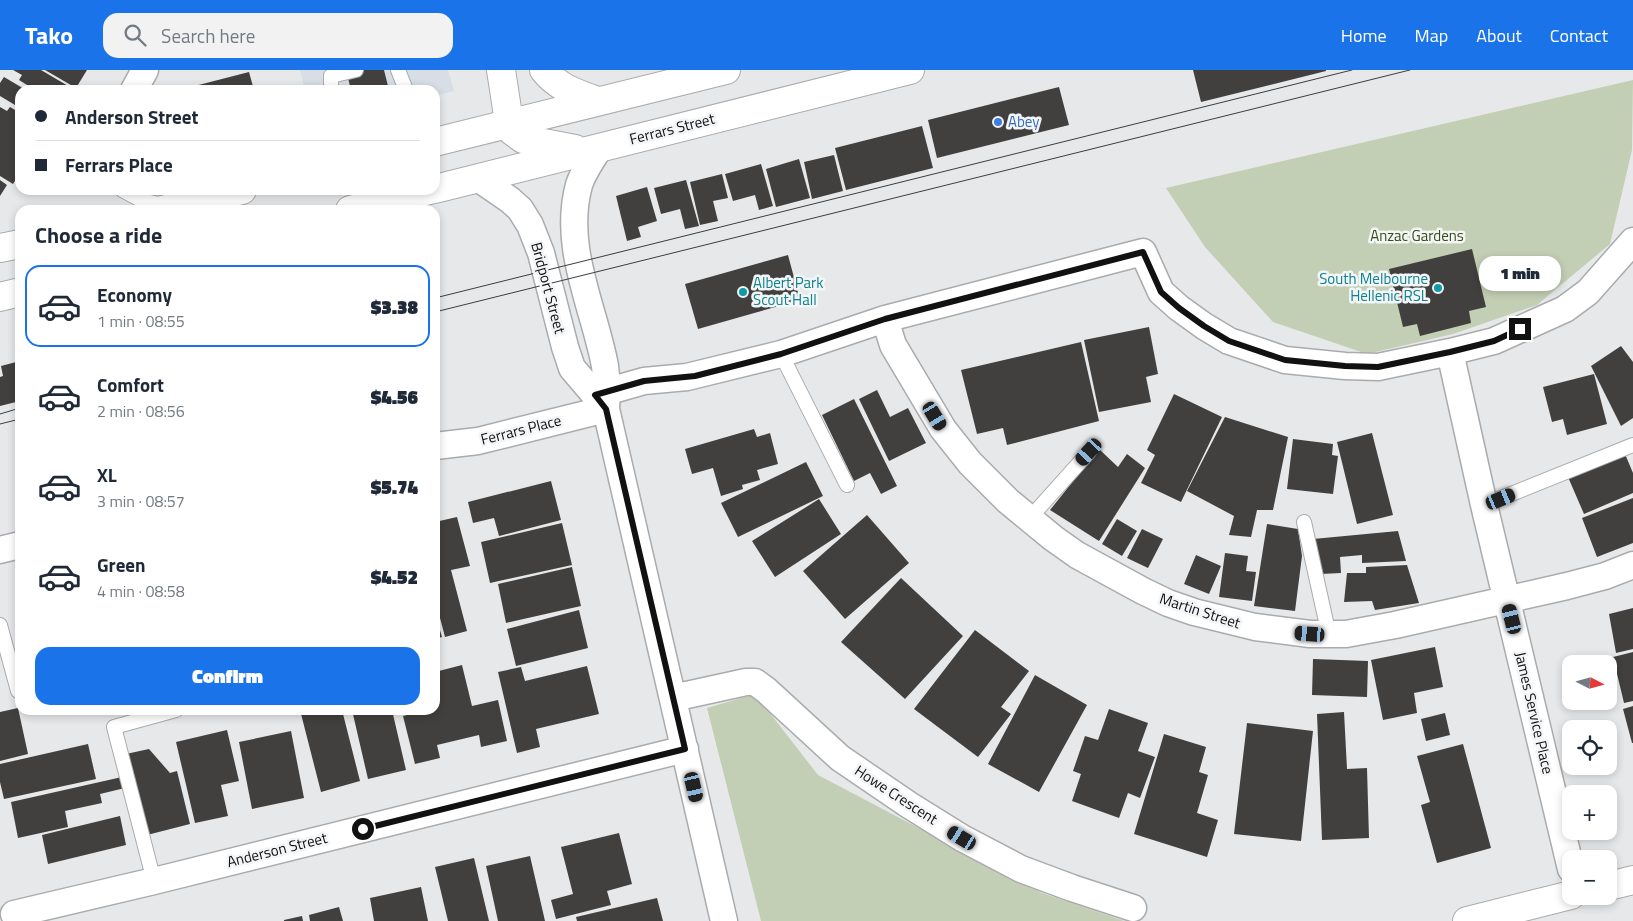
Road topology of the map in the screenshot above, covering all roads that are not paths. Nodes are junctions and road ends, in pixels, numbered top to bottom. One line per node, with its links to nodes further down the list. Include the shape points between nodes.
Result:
1 (145, 70): 8 (street)
2 (356, 70): 9 (lane, via 331,76)
3 (398, 70): 10 (lane)
4 (501, 70): 12 (main road)
5 (544, 70): 11 (main road, via 562,86)
6 (910, 70): 14 (main road, Ferrars Street)
7 (716, 71): 11 (main road)
8 (137, 85)
9 (331, 85)
10 (404, 85)
11 (598, 101): 12 (main road)
12 (509, 122): 13 (main road); 14 (main road, via 512,131 522,138 542,144)
13 (440, 141)
14 (592, 149): 15 (main road, Ferrars Street); 31 (street, via 580,184 574,223 582,277 604,363)
15 (478, 178): 16 (main road, Ferrars Street); 31 (street, Bridport Street, via 520,209 530,225 541,253 570,363 576,375)
16 (440, 188)
17 (132, 195): 20 (lane)
18 (222, 195): 21 (main road)
19 (410, 195): 22 (main road)
20 (155, 205)
21 (183, 205)
22 (370, 205)
23 (1633, 241): 29 (street, Ferrars Place, via 1588,292 1565,309 1494,341)
24 (15, 245): 25 (main road)
25 (0, 248)
26 (15, 293): 27 (main road)
27 (0, 297)
28 (885, 319): 29 (street, Ferrars Place, via 1143,252 1161,292 1179,308 1229,341 1285,360 1378,367); 30 (street, Ferrars Place); 37 (street, Martin Street, via 893,345 943,429 970,463)
29 (1450, 352): 36 (street, James Service Place)
30 (781, 354): 31 (street, Ferrars Place, via 695,376 644,381); 35 (lane)
31 (603, 398): 32 (street, Ferrars Place, via 478,441); 46 (street)
32 (440, 445)
33 (1633, 445): 36 (lane)
34 (1089, 452): 37 (lane)
35 (847, 485)
36 (1484, 505): 42 (street, James Service Place)
37 (1028, 519): 44 (street, Martin Street, via 1077,555 1168,603 1255,628)
38 (1304, 522): 44 (lane)
39 (15, 546): 40 (street)
40 (0, 550)
41 (1633, 565): 42 (street, Martin Street, via 1606,576)
42 (1507, 600): 44 (street, Martin Street, via 1395,625); 49 (street, James Service Place)
43 (0, 625): 45 (lane)
44 (1329, 634)
45 (15, 680)
46 (673, 698): 48 (street); 54 (street, Howe Crescent, via 755,682 840,758 962,838 1021,869)
47 (159, 715): 51 (lane, via 114,728)
48 (685, 749): 51 (street, Anderson Street); 56 (street)
49 (1566, 850)
50 (1633, 880): 52 (main road)
51 (154, 881): 55 (street, Anderson Street)
52 (1617, 884)
53 (1562, 898): 57 (main road)
54 (1133, 908)
55 (11, 911)
56 (724, 921)
57 (1467, 921)

